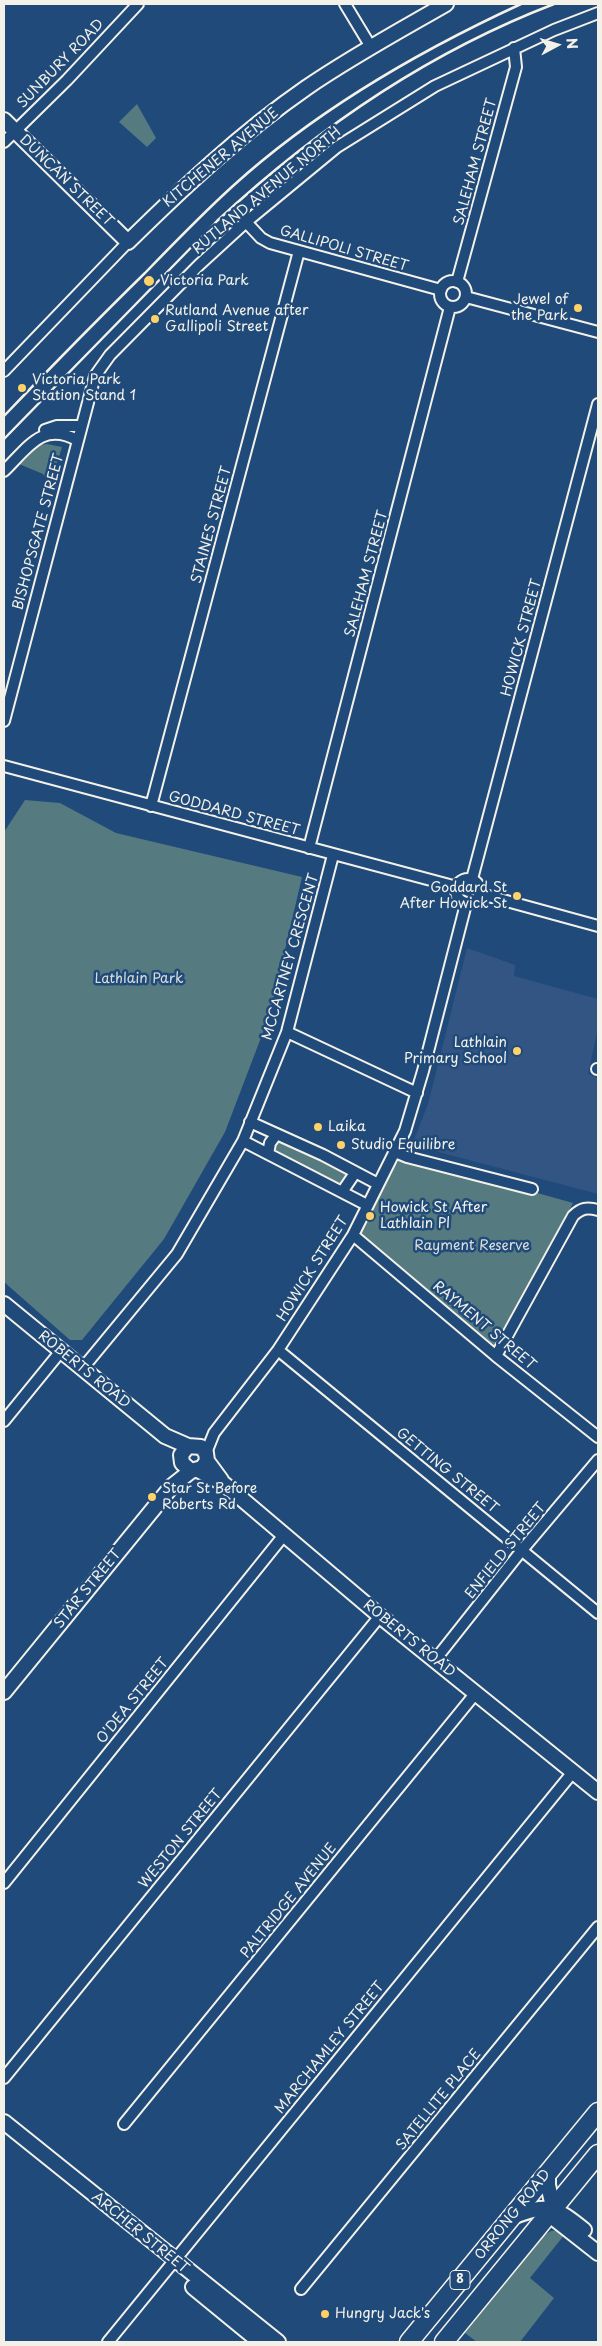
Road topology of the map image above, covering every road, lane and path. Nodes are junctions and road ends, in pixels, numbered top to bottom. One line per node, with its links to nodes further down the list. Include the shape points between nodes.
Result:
1 (138, 4): 8 (street, SUNBURY ROAD)
2 (346, 4): 5 (street)
3 (446, 4): 5 (main road, KITCHENER AVENUE)
4 (598, 13): 6 (street, RUTLAND AVENUE NORTH)
5 (371, 47): 11 (main road, KITCHENER AVENUE, via 259,123 188,183)
6 (514, 48): 10 (street, RUTLAND AVENUE NORTH, via 435,86 337,147); 13 (street, SALEHAM STREET, via 516,67)
7 (4, 120): 8 (main road, DUNCAN STREET)
8 (15, 131): 9 (street, SUNBURY ROAD); 11 (main road, DUNCAN STREET)
9 (4, 142)
10 (246, 222): 12 (street, GALLIPOLI STREET, via 261,238); 18 (street, RUTLAND AVENUE NORTH)
11 (128, 242): 19 (street, KITCHENER AVENUE)
12 (299, 252): 14 (street, GALLIPOLI STREET); 27 (street, STAINES STREET)
13 (457, 282): 14 (street, via 447,283); 15 (street, via 464,288)
14 (441, 290): 16 (street, via 442,301)
15 (466, 297): 16 (street, via 460,306); 17 (street)
16 (450, 307): 28 (street, SALEHAM STREET)
17 (598, 332)
18 (110, 355): 21 (street, BISHOPSGATE STREET, via 95,376)
19 (4, 371)
20 (598, 404): 30 (street, HOWICK STREET)
21 (80, 426): 22 (street, BISHOPSGATE STREET); 23 (street, via 57,426 44,430 33,437)
22 (77, 440): 23 (street, via 47,433); 25 (street, BISHOPSGATE STREET)
23 (21, 455): 24 (street)
24 (4, 472)
25 (4, 721)
26 (4, 766): 27 (street, GODDARD STREET)
27 (151, 806): 28 (street, GODDARD STREET)
28 (310, 848): 29 (street, GODDARD STREET)
29 (334, 855): 31 (street, GODDARD STREET); 35 (street, MCCARTNEY CRESCENT)
30 (472, 879): 31 (street, via 465,879); 32 (street, via 478,884)
31 (457, 887): 33 (street, via 458,897)
32 (480, 894): 33 (street, via 476,901); 34 (street)
33 (466, 904): 36 (street, HOWICK STREET)
34 (598, 926)
35 (287, 1032): 36 (street); 37 (street, MCCARTNEY CRESCENT)
36 (417, 1092): 40 (street, HOWICK STREET, via 410,1119)
37 (250, 1122): 38 (street); 39 (street, MCCARTNEY CRESCENT)
38 (276, 1135): 41 (street); 42 (street)
39 (243, 1141): 41 (street); 53 (street, MCCARTNEY CRESCENT, via 177,1254)
40 (395, 1152): 43 (street, HOWICK STREET); 44 (street)
41 (268, 1154): 45 (street)
42 (355, 1173): 43 (street); 45 (street)
43 (378, 1184): 46 (street, HOWICK STREET)
44 (532, 1189)
45 (342, 1192): 46 (street)
46 (367, 1205): 48 (street, HOWICK STREET)
47 (598, 1210): 52 (street, via 580,1209 574,1216)
48 (353, 1234): 50 (street, HOWICK STREET); 52 (street, RAYMENT STREET)
49 (4, 1304): 51 (main road, ROBERTS ROAD)
50 (278, 1350): 56 (street, HOWICK STREET); 59 (street, GETTING STREET)
51 (60, 1351): 53 (main road, ROBERTS ROAD); 54 (street)
52 (496, 1356): 55 (street, RAYMENT STREET)
53 (82, 1369): 56 (main road, ROBERTS ROAD)
54 (4, 1421)
55 (598, 1437)
56 (193, 1458): 58 (main road, ROBERTS ROAD); 63 (main road, STAR STREET)
57 (598, 1460): 59 (street, ENFIELD STREET)
58 (284, 1535): 61 (main road, ROBERTS ROAD); 67 (street, O'DEA STREET)
59 (522, 1550): 60 (street, GETTING STREET); 62 (street, ENFIELD STREET)
60 (598, 1613)
61 (380, 1616): 62 (main road, ROBERTS ROAD); 69 (street, WESTON STREET)
62 (436, 1660): 64 (main road, ROBERTS ROAD)
63 (4, 1692)
64 (475, 1694): 65 (main road, ROBERTS ROAD); 72 (street, PALTRIDGE AVENUE)
65 (573, 1772): 66 (main road, ROBERTS ROAD); 80 (street, MARCHAMLEY STREET)
66 (598, 1792)
67 (4, 1883)
68 (598, 1927): 81 (street, SATELLITE PLACE)
69 (4, 2078)
70 (598, 2112): 75 (highway, ORRONG ROAD / 8)
71 (4, 2122): 80 (main road, ARCHER STREET)
72 (124, 2124)
73 (4, 2131): 80 (main road, ARCHER STREET)
74 (598, 2154): 76 (highway, ORRONG ROAD / 8)
75 (548, 2173): 76 (main road); 77 (highway, ORRONG ROAD / 8)
76 (553, 2209): 77 (main road, via 539,2208); 78 (main road, via 563,2212); 79 (main road, via 556,2220); 85 (highway, ORRONG ROAD / 8)
77 (511, 2218): 84 (highway, ORRONG ROAD / 8)
78 (598, 2241)
79 (598, 2253)
80 (172, 2264): 82 (main road, ARCHER STREET); 83 (street, MARCHAMLEY STREET)
81 (301, 2289)
82 (267, 2340)
83 (108, 2342)
84 (409, 2342)
85 (444, 2342)

